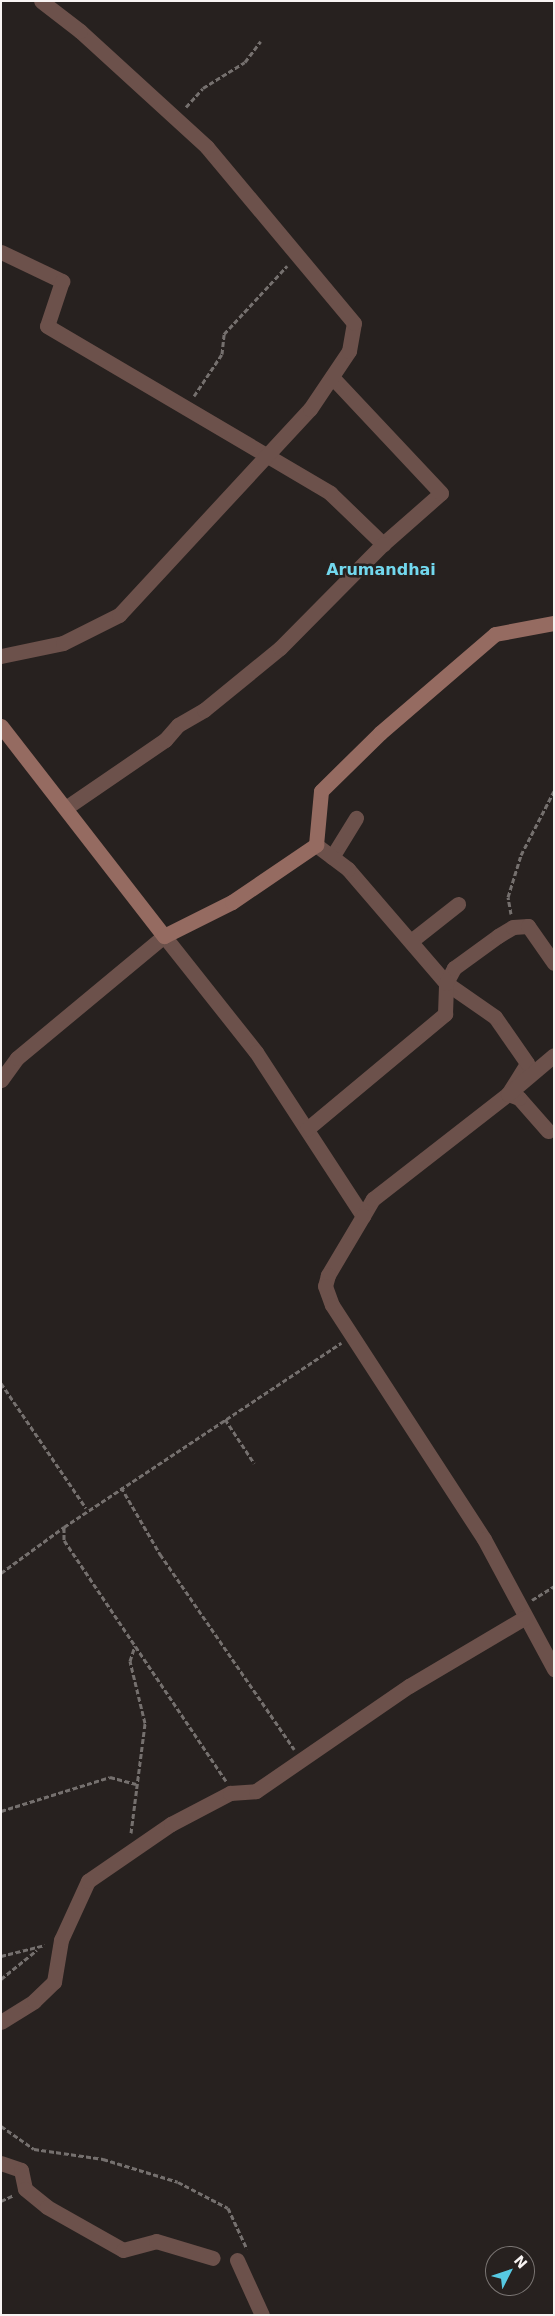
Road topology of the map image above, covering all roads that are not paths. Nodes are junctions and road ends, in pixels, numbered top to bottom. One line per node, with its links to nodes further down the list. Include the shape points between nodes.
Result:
1 (41, 1): 3 (street, via 207,147 354,323 349,351)
2 (1, 252): 4 (street, via 62,281 47,326)
3 (334, 379): 4 (street); 5 (street, via 441,493)
4 (268, 455): 5 (street, via 330,493); 7 (street, via 119,615 63,643)
5 (383, 544): 9 (street, via 280,648 204,710 178,725 165,740)
6 (554, 623): 11 (street, via 495,634 380,733 321,791)
7 (1, 656)
8 (1, 726): 9 (street)
9 (67, 807): 14 (street)
10 (356, 818): 12 (street)
11 (316, 846): 12 (street); 14 (street, via 232,902)
12 (332, 857): 15 (street, via 348,869)
13 (458, 904): 15 (street)
14 (164, 936): 19 (street, via 18,1058); 21 (street, via 256,1052)
15 (410, 941): 17 (street)
16 (554, 963): 17 (street, via 528,926 513,927 454,968)
17 (446, 983): 20 (street, via 495,1016 527,1063); 21 (street, via 444,1014)
18 (554, 1055): 20 (street)
19 (1, 1080)
20 (508, 1094): 22 (street, via 520,1098); 23 (street, via 373,1199)
21 (307, 1129): 23 (street)
22 (548, 1132)
23 (363, 1216): 24 (street, via 332,1264 325,1286 352,1335 484,1539)
24 (524, 1618): 25 (street); 26 (street, via 409,1686 256,1791 230,1793 88,1881 65,1933 54,1982 34,2001)
25 (554, 1669)
26 (1, 2022)
27 (1, 2163): 29 (street, via 21,2170 25,2189 47,2207 123,2250 156,2241)
28 (243, 2256): 30 (street)
29 (213, 2258)
30 (262, 2315)

